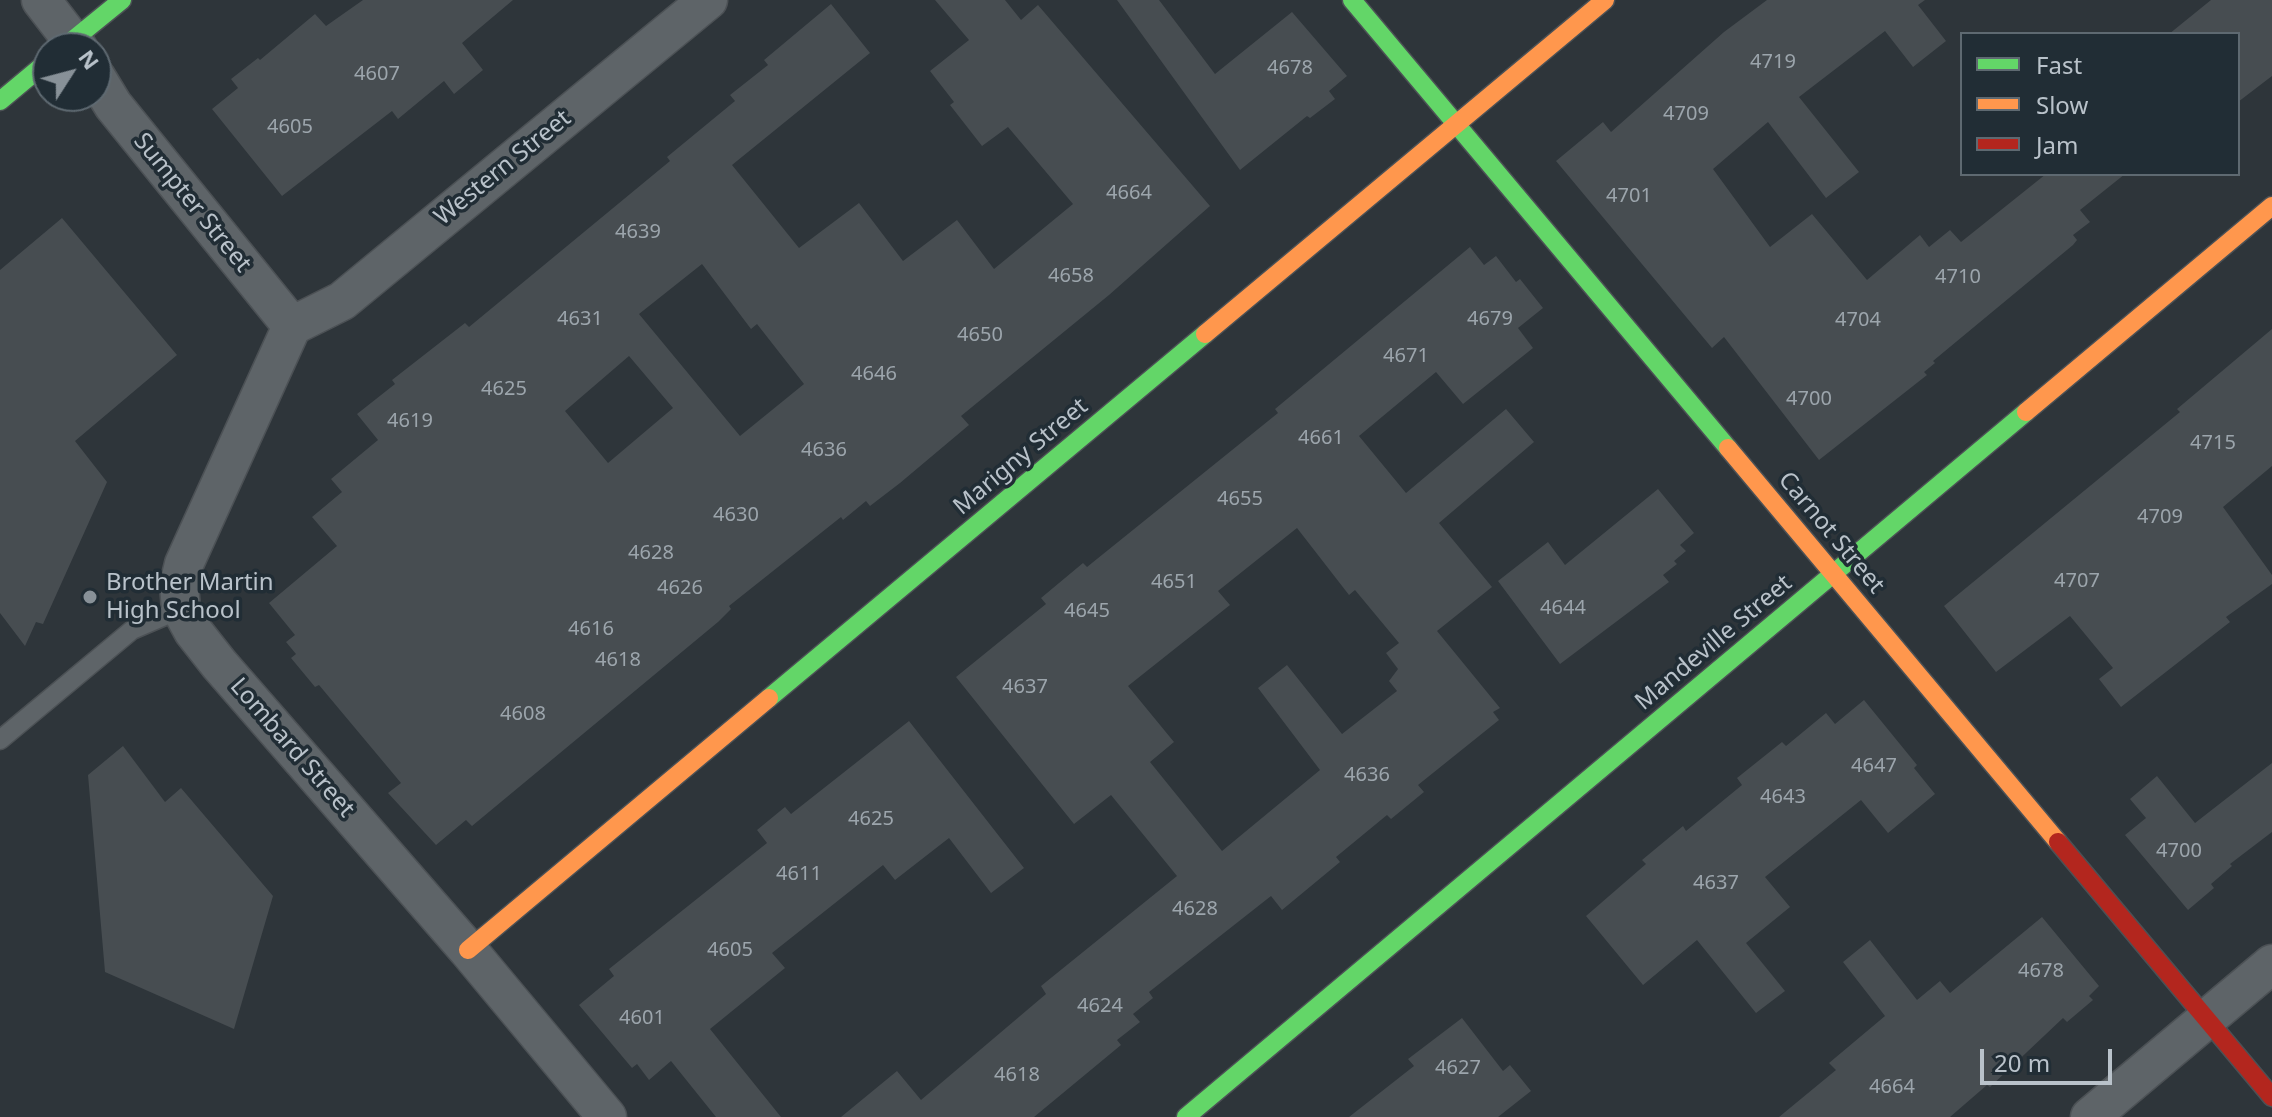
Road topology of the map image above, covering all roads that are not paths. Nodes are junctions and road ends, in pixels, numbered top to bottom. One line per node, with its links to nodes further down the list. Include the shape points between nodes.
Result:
1 (41, 0): 6 (street)
2 (122, 0): 7 (street)
3 (708, 0): 13 (street, Western Street, via 342,301)
4 (1352, 0): 11 (street, Carnot Street)
5 (1605, 0): 11 (street, Marigny Street)
6 (57, 32)
7 (85, 32)
8 (32, 76): 9 (street)
9 (0, 101)
10 (112, 103): 13 (street, Sumpter Street)
11 (1457, 124): 14 (street, Carnot Street); 17 (street, Marigny Street)
12 (2272, 206): 14 (street, Mandeville Street)
13 (292, 326): 15 (street, via 184,564)
14 (1834, 574): 19 (street, Carnot Street); 22 (street, Mandeville Street)
15 (181, 609): 16 (lane, via 132,630); 17 (street, Lombard Street, via 219,664)
16 (0, 740)
17 (468, 950): 21 (street, Lombard Street)
18 (2272, 964): 19 (street)
19 (2207, 1019): 20 (street, Carnot Street); 23 (street)
20 (2272, 1097)
21 (607, 1117)
22 (1186, 1117)
23 (2090, 1117)

